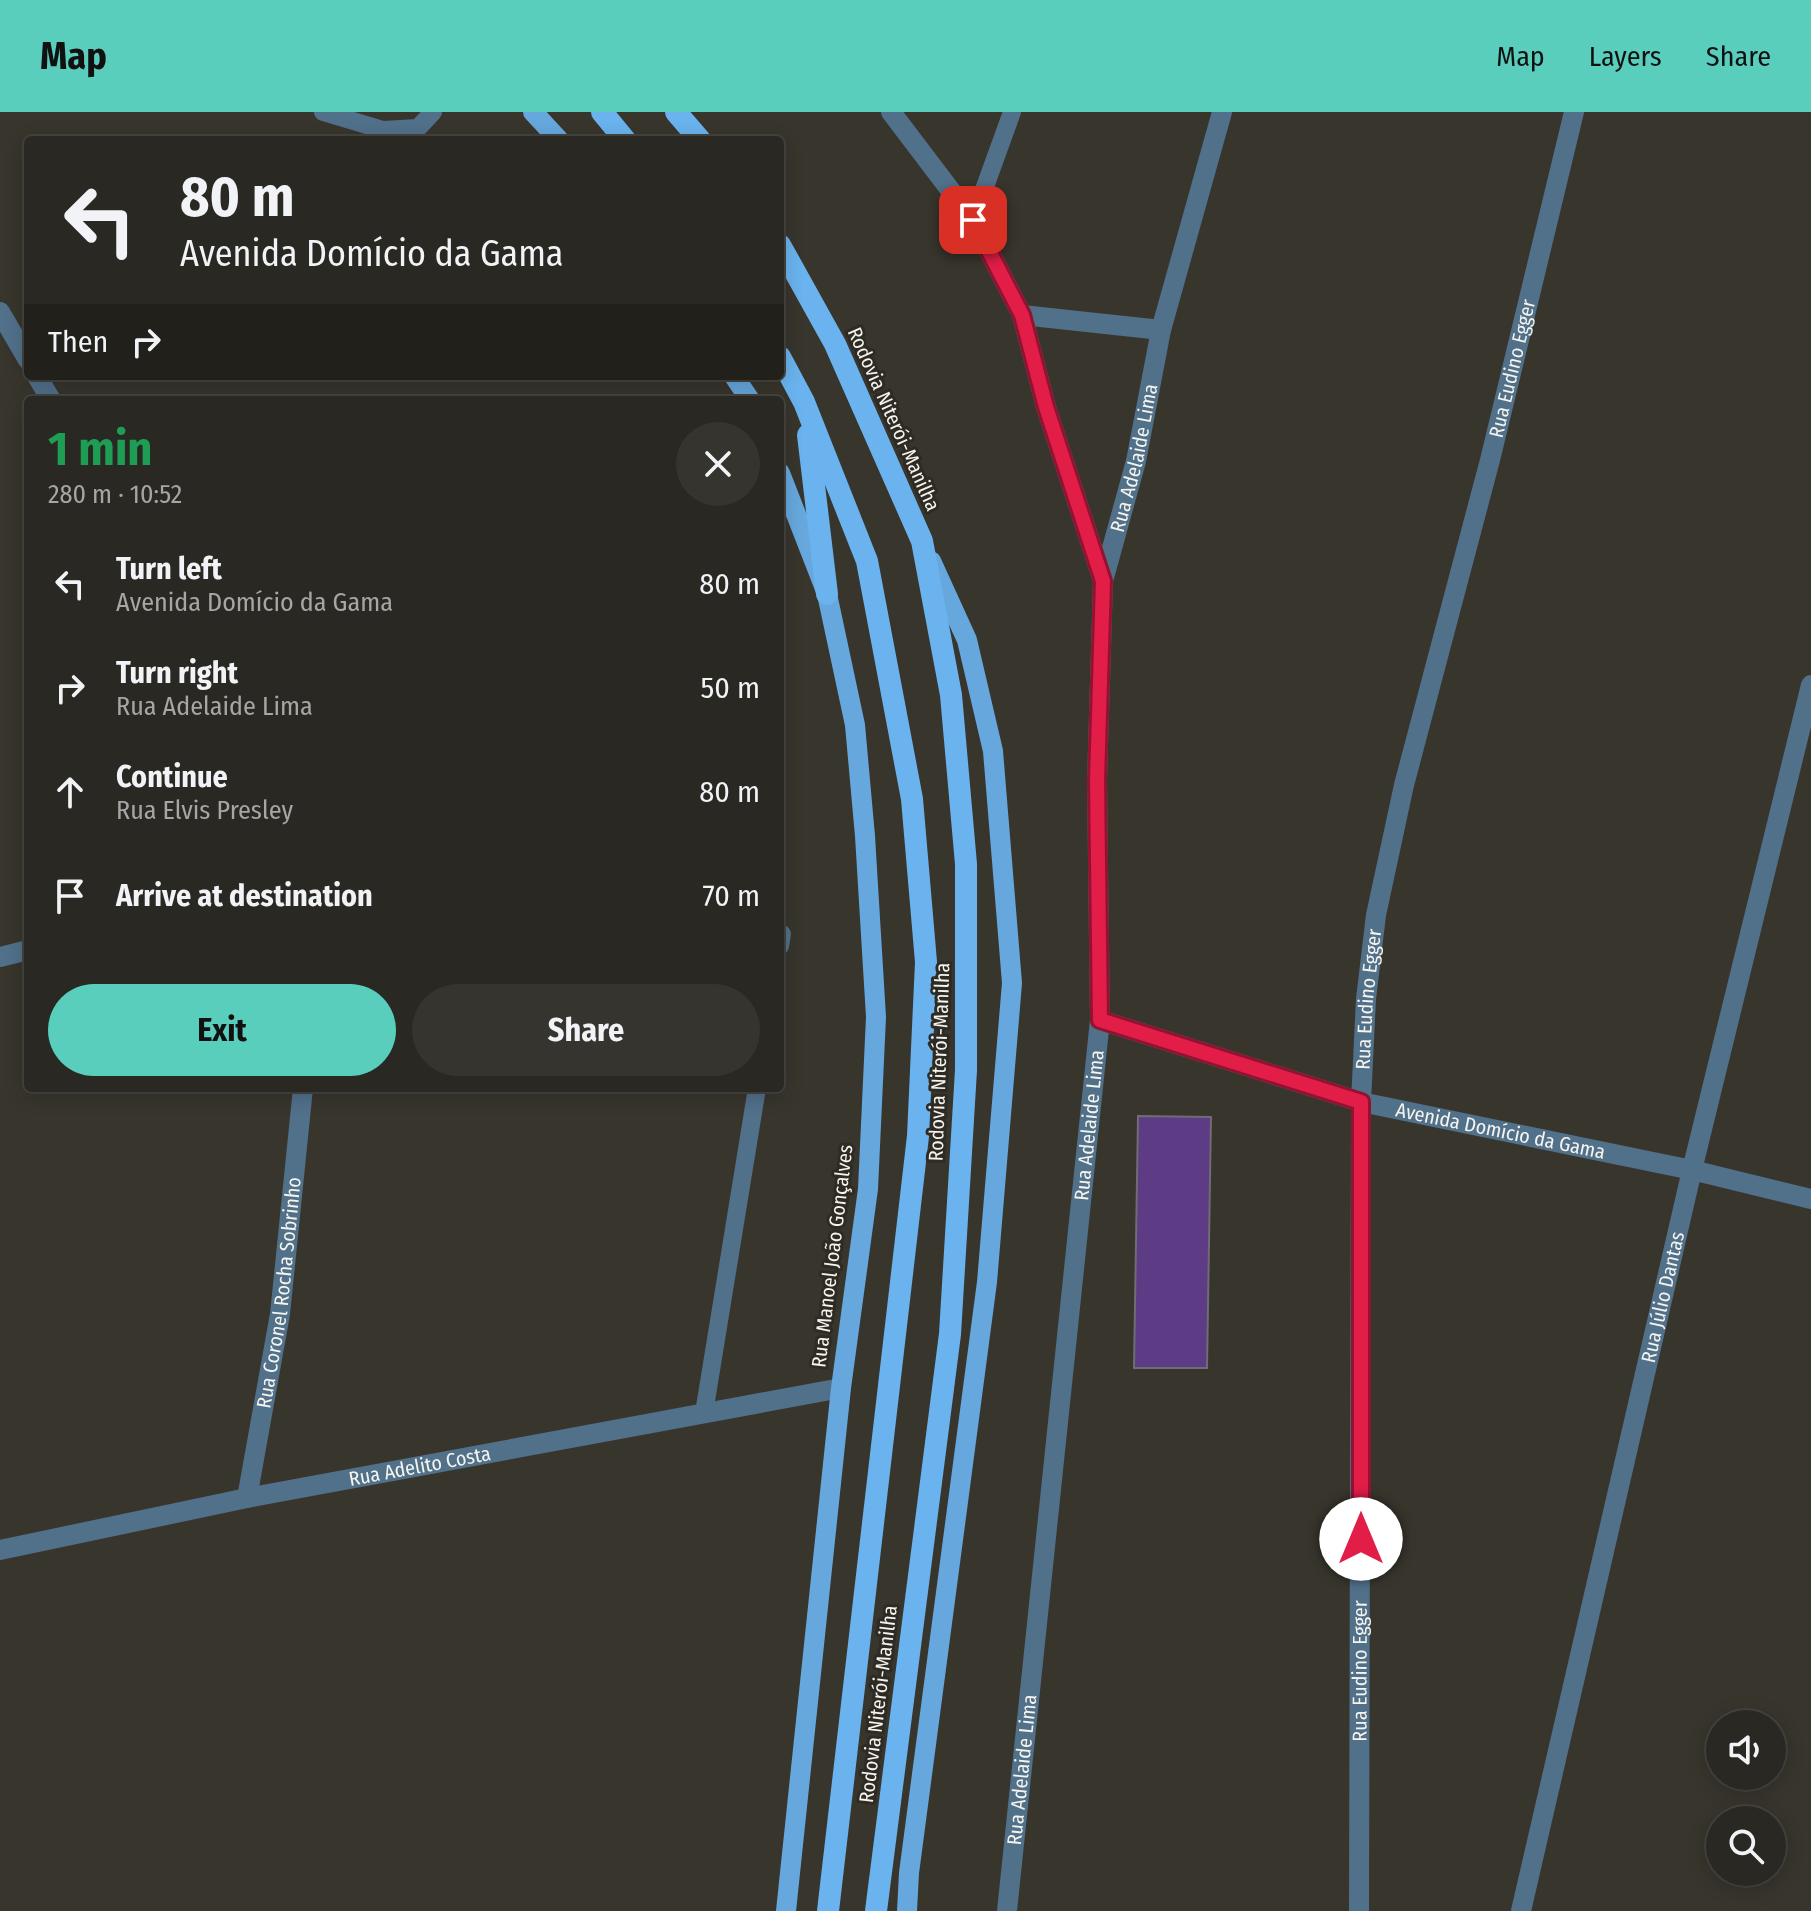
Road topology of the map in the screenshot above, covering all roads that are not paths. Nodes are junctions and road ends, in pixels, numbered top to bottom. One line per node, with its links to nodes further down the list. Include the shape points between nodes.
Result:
1 (323, 112): 2 (lane, via 383,130 418,128)
2 (433, 112)
3 (533, 112): 10 (main road)
4 (602, 112): 11 (highway)
5 (676, 112): 12 (highway)
6 (891, 112): 13 (street)
7 (1012, 112): 13 (lane)
8 (1222, 112): 17 (street, Rua Adelaide Lima)
9 (1574, 112): 31 (street, Rua Eudino Egger, via 1376,915)
10 (555, 136)
11 (622, 136)
12 (697, 136)
13 (973, 220): 16 (street)
14 (784, 252): 22 (highway, Rodovia Niterói-Manilha, via 835,344)
15 (0, 312): 18 (street)
16 (1022, 315): 17 (street); 23 (street)
17 (1161, 330): 23 (street, Rua Adelaide Lima, via 1136,461)
18 (24, 353)
19 (784, 364): 20 (highway, Rodovia Niterói-Manilha)
20 (804, 402): 24 (highway); 39 (highway, Rodovia Niterói-Manilha, via 867,561 912,799 926,962 918,1136)
21 (784, 483): 24 (main road, Rua Manoel João Gonçalves)
22 (922, 541): 40 (highway, Rodovia Niterói-Manilha, via 951,695 966,864 966,1070 950,1334); 41 (main road, via 967,640 993,751 1012,983 987,1282)
23 (1103, 581): 28 (street, Rua Adelaide Lima, via 1097,781)
24 (827, 594): 34 (main road, Rua Manoel João Gonçalves, via 855,725 876,1017 868,1189)
25 (1811, 685): 32 (street, Rua Júlio Dantas)
26 (24, 951): 27 (street)
27 (0, 957)
28 (1100, 1020): 31 (street, Avenida Domício da Gama); 42 (street, Rua Adelaide Lima)
29 (303, 1092): 36 (street, Rua Coronel Rocha Sobrinho, via 280,1314)
30 (756, 1092): 35 (lane)
31 (1361, 1102): 32 (street, Avenida Domício da Gama); 43 (street, Rua Eudino Egger)
32 (1692, 1170): 33 (street, Avenida Domício da Gama); 44 (street, Rua Júlio Dantas)
33 (1811, 1199)
34 (841, 1388): 35 (street, Rua Adelito Costa); 38 (main road, Rua Manoel João Gonçalves)
35 (704, 1413): 36 (street, Rua Adelito Costa)
36 (247, 1498): 37 (street, Rua Adelito Costa)
37 (0, 1550)
38 (786, 1911)
39 (828, 1911)
40 (876, 1911)
41 (907, 1911)
42 (1007, 1911)
43 (1359, 1911)
44 (1521, 1911)

